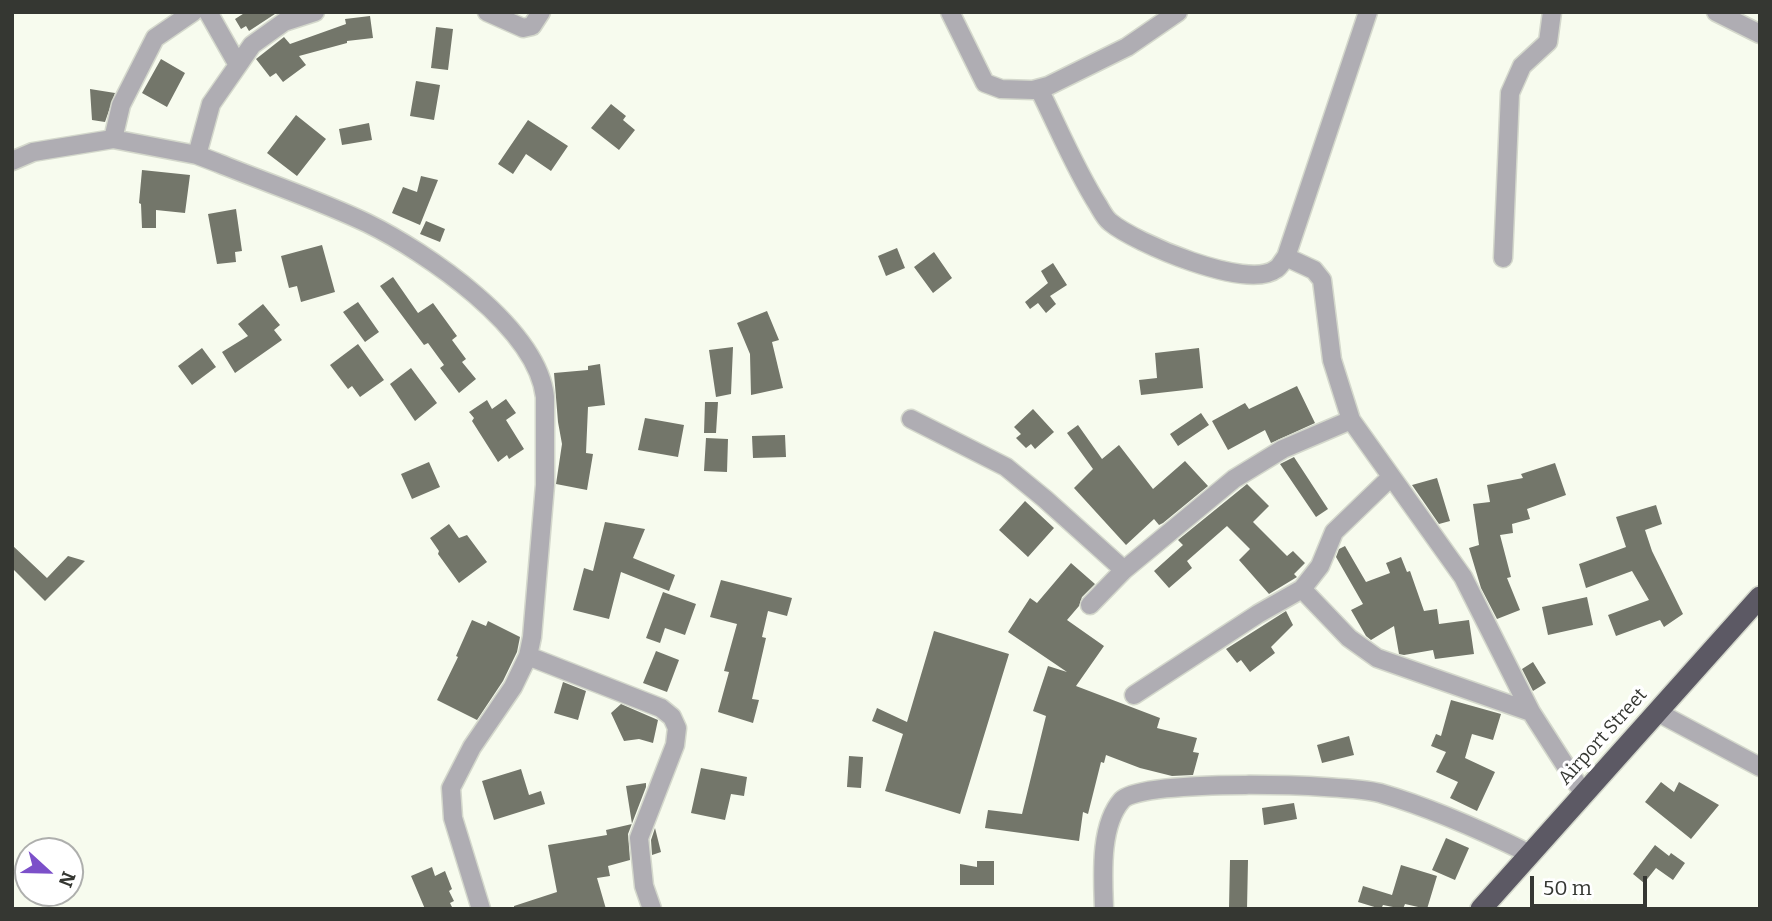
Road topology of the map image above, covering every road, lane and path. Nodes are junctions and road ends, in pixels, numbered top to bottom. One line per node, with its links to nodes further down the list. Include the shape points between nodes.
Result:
1 (194, 12): 14 (street, via 155,38 121,106)
2 (208, 12): 12 (street)
3 (315, 12): 12 (street, via 284,22 252,45)
4 (487, 12): 5 (street, via 523,28 532,26)
5 (541, 12)
6 (950, 12): 13 (street, via 985,83 1001,89)
7 (1178, 12): 13 (street, via 1127,47)
8 (1368, 12): 17 (street)
9 (1552, 12): 18 (street, via 1548,42 1522,66 1510,93)
10 (1716, 12): 11 (street)
11 (1760, 34)
12 (238, 65): 15 (street, via 211,104)
13 (1040, 89): 17 (street, via 1089,192 1109,222 1160,250 1228,272 1265,274 1276,270)
14 (113, 139): 15 (street); 16 (street, via 33,152)
15 (197, 156): 26 (street, via 367,223 431,259 508,324 530,356 543,383 545,485)
16 (12, 161)
17 (1286, 257): 20 (street, via 1314,270 1322,280 1332,360)
18 (1503, 258)
19 (911, 419): 22 (street, via 1006,467)
20 (1351, 420): 21 (street); 22 (street, via 1283,449 1234,479)
21 (1391, 477): 23 (street, via 1334,532 1320,566); 28 (street, via 1463,577)
22 (1125, 570): 25 (street)
23 (1302, 589): 27 (street); 28 (street, via 1349,638 1377,658)
24 (1760, 597): 29 (highway, Airport Street)
25 (1090, 605)
26 (528, 656): 34 (street, via 451,788 453,818); 35 (street, via 672,716 677,728 675,745 639,838 644,886)
27 (1134, 695)
28 (1531, 712): 31 (street)
29 (1657, 712): 30 (street); 31 (highway, Airport Street)
30 (1760, 768)
31 (1583, 793): 32 (highway, Airport Street)
32 (1528, 853): 33 (highway, Airport Street); 36 (street, via 1473,826 1378,792 1295,785 1141,790 1123,799 1113,817 1104,846)
33 (1486, 906)
34 (481, 909)
35 (652, 909)
36 (1104, 909)

